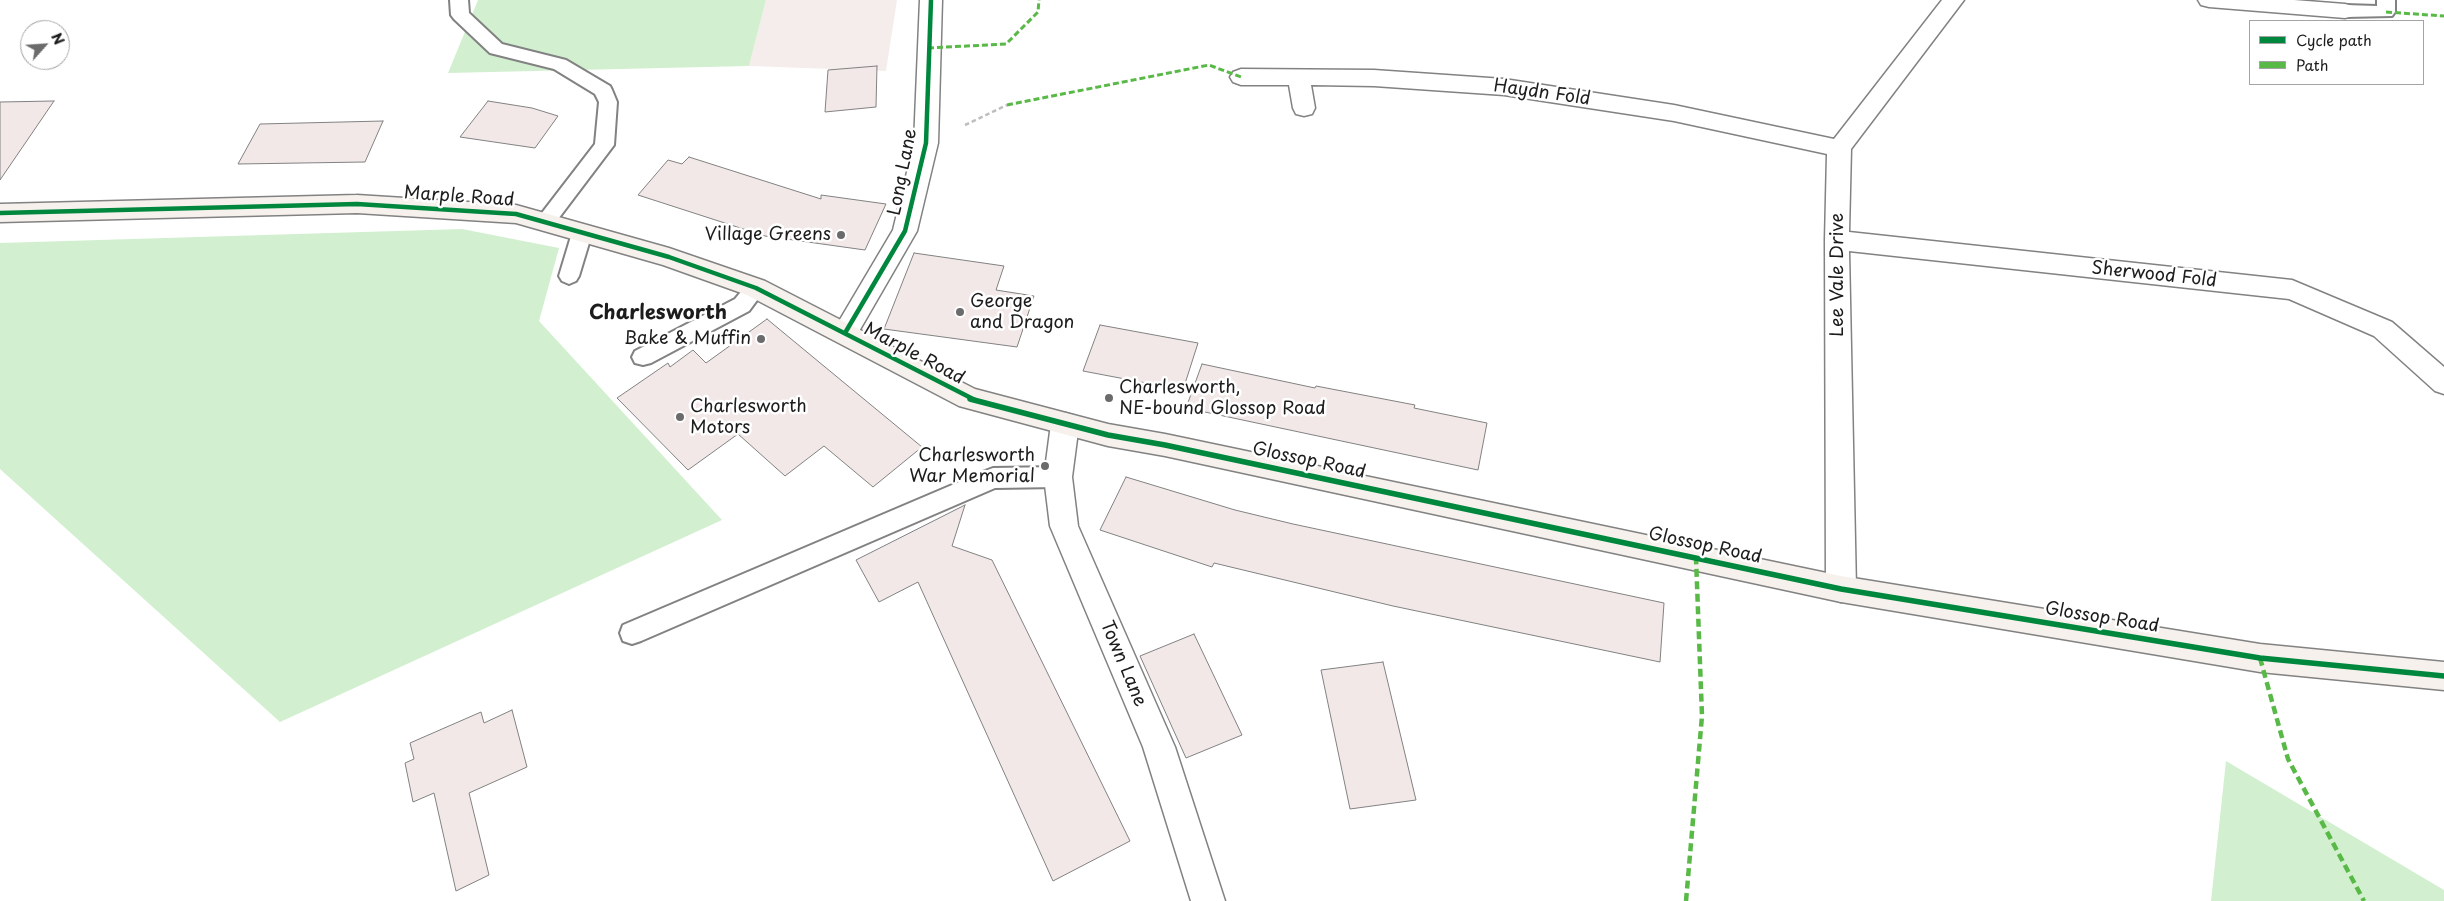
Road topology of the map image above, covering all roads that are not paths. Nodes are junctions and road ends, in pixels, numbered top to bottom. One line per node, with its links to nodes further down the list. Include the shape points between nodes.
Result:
1 (459, 0): 12 (lane, via 460,16 496,49 560,64 603,90 608,102 604,145)
2 (931, 0): 17 (street, Long Lane, via 926,143 906,231)
3 (1953, 0): 10 (street)
4 (2209, 0): 5 (street)
5 (2345, 11): 6 (lane)
6 (2388, 11)
7 (1241, 77): 8 (street, Haydn Fold)
8 (1299, 78): 9 (street); 10 (street, Haydn Fold, via 1374,78 1504,87 1674,113)
9 (1304, 108)
10 (1839, 148): 14 (street, Lee Vale Drive)
11 (0, 213): 12 (main road, Marple Road, via 357,204 516,214)
12 (545, 222): 13 (main road, Marple Road)
13 (582, 233): 15 (lane); 16 (main road, Marple Road, via 668,257)
14 (1837, 240): 19 (street, Sherwood Fold, via 2292,290 2382,330); 23 (street, Lee Vale Drive)
15 (570, 276)
16 (756, 288): 17 (main road, Marple Road); 18 (lane, via 742,305)
17 (845, 333): 20 (main road, Marple Road)
18 (643, 357)
19 (2444, 383)
20 (968, 398): 21 (main road, Glossop Road)
21 (1065, 424): 22 (street, Town Lane); 23 (main road, Glossop Road)
22 (1058, 477): 24 (lane, via 993,478); 26 (street, Town Lane, via 1064,526 1158,747)
23 (1841, 589): 25 (main road, Glossop Road, via 2260,658)
24 (632, 633)
25 (2444, 676)
26 (1208, 901)

